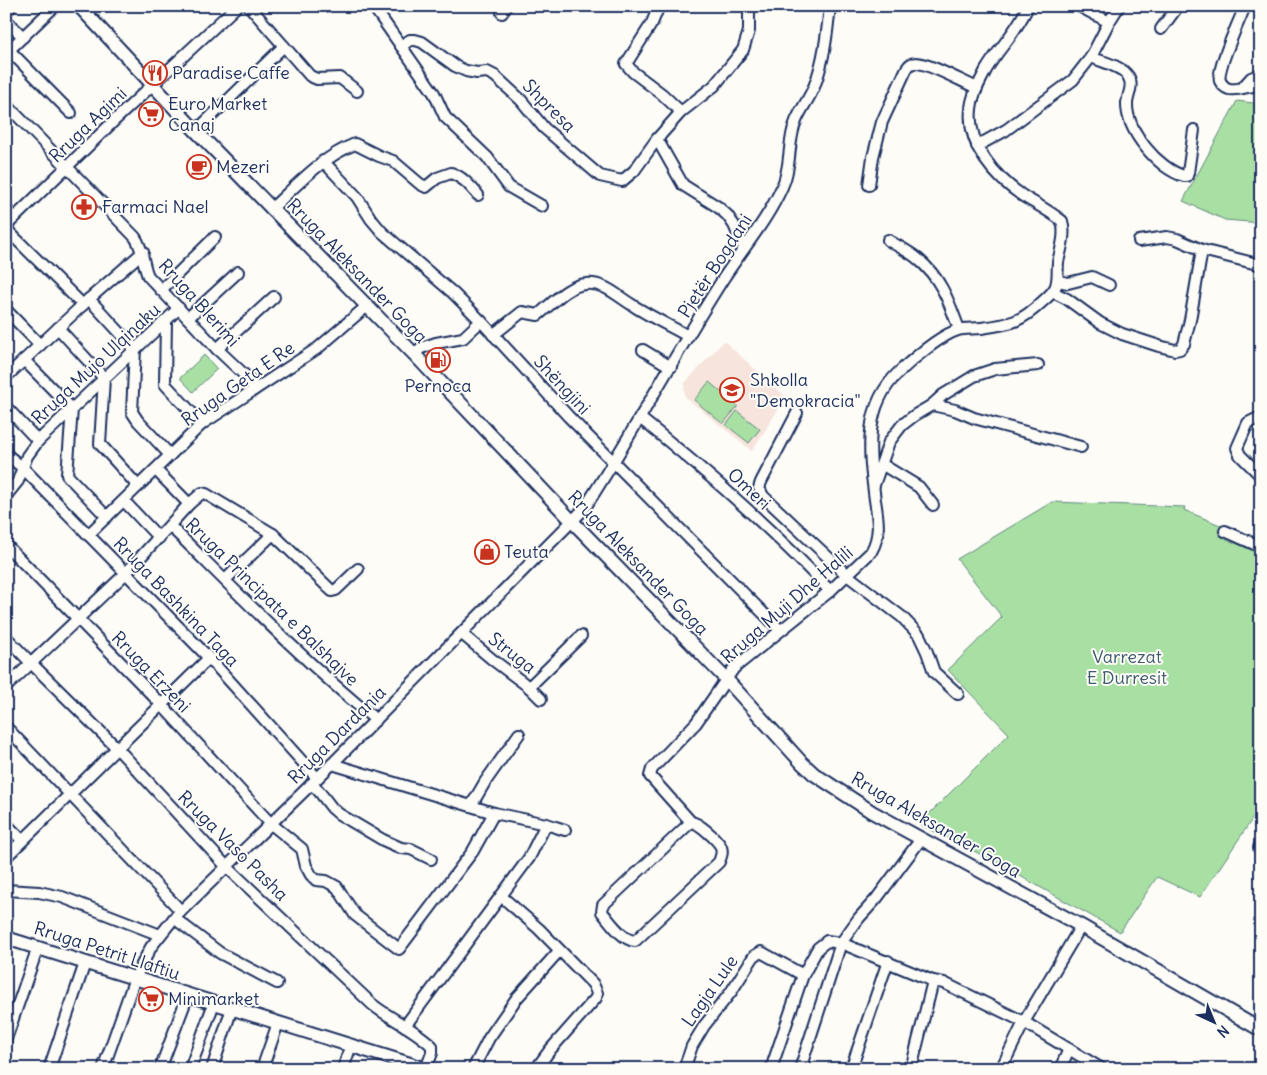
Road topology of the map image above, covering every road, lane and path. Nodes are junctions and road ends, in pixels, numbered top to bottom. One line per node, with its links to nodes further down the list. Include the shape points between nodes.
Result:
1 (11, 6): 15 (street)
2 (55, 6): 19 (street)
3 (79, 6): 25 (main road, Rruga Aleksander Goga)
4 (237, 6): 25 (street, Rruga Agimi)
5 (249, 6): 20 (street)
6 (373, 6): 21 (street)
7 (659, 6): 31 (street, via 652,24 626,64)
8 (749, 6): 31 (street, via 749,31 743,50 714,86)
9 (830, 6): 49 (street, Pjetër Bogdani, via 824,55 813,88 796,121 783,185 772,208)
10 (1028, 6): 27 (street, Rruga Muji Dhe Halili)
11 (1079, 6): 17 (street)
12 (1120, 6): 17 (street)
13 (1178, 6): 18 (street)
14 (1245, 6): 28 (street, via 1220,73 1224,86)
15 (6, 12)
16 (6, 20): 19 (street)
17 (1109, 22): 23 (street)
18 (1161, 29)
19 (23, 37): 22 (street)
20 (284, 46): 29 (street, via 310,76 317,79 340,78); 34 (street)
21 (401, 46): 35 (street, Shpresa, via 410,40 422,42 455,66 495,76 544,128 600,176 616,181 627,179); 41 (street, via 434,93 445,117 487,157 509,187)
22 (8, 51): 32 (street)
23 (1091, 57): 33 (street, via 1128,76 1131,84 1127,103 1131,125 1152,154 1184,176 1188,173); 36 (street, via 1061,90 1006,130)
24 (1261, 74): 28 (street)
25 (154, 85): 34 (main road, Rruga Aleksander Goga); 38 (street, Rruga Agimi)
26 (1261, 85): 28 (street)
27 (977, 88): 36 (street, Rruga Muji Dhe Halili, via 971,108); 39 (street, via 917,62 911,64 882,122)
28 (1242, 88)
29 (357, 91)
30 (6, 104): 38 (street, Rruga Blerimi)
31 (680, 112): 35 (street)
32 (71, 113)
33 (1194, 130)
34 (196, 131): 43 (main road, Rruga Aleksander Goga)
35 (657, 139): 49 (street, via 683,185 726,215)
36 (977, 146): 54 (street, Rruga Muji Dhe Halili, via 1004,181 1062,221)
37 (323, 161): 40 (street, via 355,144 393,161 426,187 436,178 451,173); 43 (street); 65 (street, Shëngjini, via 357,197 382,232)
38 (67, 168): 44 (street, Rruga Agimi); 51 (street, Rruga Blerimi, via 135,237)
39 (870, 185)
40 (478, 195)
41 (542, 206)
42 (6, 209): 44 (street)
43 (272, 209): 60 (main road, Rruga Aleksander Goga)
44 (14, 218): 45 (street, Rruga Agimi)
45 (6, 228): 59 (street)
46 (216, 237): 56 (street)
47 (888, 240): 67 (street, via 917,258 936,277 947,295)
48 (1139, 241): 50 (street, via 1167,237)
49 (744, 248): 69 (street, Pjetër Bogdani)
50 (1202, 250): 52 (street); 57 (street, via 1190,320 1180,349 1122,334)
51 (143, 252): 56 (street, Rruga Blerimi, via 144,268); 59 (street)
52 (1261, 265)
53 (238, 272): 63 (street)
54 (1058, 281): 55 (street, via 1068,283 1092,277); 57 (street, Rruga Muji Dhe Halili)
55 (1109, 285)
56 (161, 290): 61 (street, Rruga Blerimi)
57 (1053, 292): 67 (street, Rruga Muji Dhe Halili, via 1014,323)
58 (274, 297): 72 (street)
59 (86, 302): 66 (street); 71 (street)
60 (367, 306): 74 (main road, Rruga Aleksander Goga); 80 (street, Rruga Geta E Re, via 318,348)
61 (179, 308): 63 (street, Rruga Blerimi); 64 (street, Rruga Mujo Ulqinaku)
62 (6, 310): 70 (street)
63 (188, 318): 72 (street, Rruga Blerimi)
64 (166, 321): 71 (street, Rruga Mujo Ulqinaku); 87 (street, via 164,384)
65 (481, 321): 68 (street, Shëngjini); 74 (street, via 463,338 436,343)
66 (58, 328): 70 (street); 79 (street)
67 (959, 329): 98 (street, Rruga Muji Dhe Halili, via 943,336 898,372 884,390 874,410 870,446)
68 (493, 335): 69 (street, via 522,312 538,315 568,290 584,284 610,290 632,306); 92 (street, Shëngjini)
69 (688, 336): 77 (street, Pjetër Bogdani)
70 (40, 345): 75 (street)
71 (135, 349): 79 (street, Rruga Mujo Ulqinaku); 91 (street, via 132,412)
72 (217, 349): 80 (street, Rruga Blerimi, via 251,381)
73 (644, 350): 77 (street)
74 (414, 354): 104 (main road, Rruga Aleksander Goga)
75 (24, 360): 78 (street); 83 (street)
76 (1038, 364): 81 (street, via 996,369 974,376)
77 (671, 367): 85 (street, Pjetër Bogdani)
78 (7, 375)
79 (104, 378): 83 (street, Rruga Mujo Ulqinaku); 97 (street, via 100,444)
80 (254, 390): 87 (street, Rruga Geta E Re)
81 (932, 405): 89 (street); 93 (street, via 902,425 890,442)
82 (6, 408): 88 (street)
83 (72, 409): 88 (street, Rruga Mujo Ulqinaku); 103 (street, via 67,475)
84 (797, 413): 114 (street, via 759,488 763,496)
85 (640, 418): 92 (street, Pjetër Bogdani); 116 (street, Omeri, via 749,510)
86 (1261, 420): 96 (street, via 1248,423 1236,448)
87 (202, 424): 91 (street, Rruga Geta E Re)
88 (38, 441): 94 (street, Rruga Mujo Ulqinaku)
89 (1081, 447)
90 (6, 454): 94 (street, Rruga Bashkina Taga)
91 (170, 455): 95 (street, Rruga Geta E Re)
92 (614, 463): 104 (street, Pjetër Bogdani); 118 (street, Shëngjini)
93 (882, 465): 98 (street); 102 (street, via 919,487)
94 (23, 468): 99 (street, Rruga Mujo Ulqinaku); 108 (street, Rruga Bashkina Taga)
95 (156, 470): 97 (street, Rruga Geta E Re); 101 (street)
96 (1261, 476)
97 (138, 486): 100 (street, Rruga Geta E Re)
98 (874, 486): 114 (street, Rruga Muji Dhe Halili, via 879,527 875,544)
99 (6, 496)
100 (124, 501): 103 (street, Rruga Geta E Re); 109 (street)
101 (189, 504): 105 (street); 107 (street, via 199,495 206,494)
102 (933, 504)
103 (107, 517): 108 (street, Rruga Geta E Re)
104 (572, 521): 119 (street, Rruga Dardania); 124 (main road, Rruga Aleksander Goga)
105 (170, 526): 109 (street); 115 (street, Rruga Principata e Balshajve)
106 (1225, 532): 111 (street)
107 (273, 534): 112 (street, via 332,591); 115 (street)
108 (88, 535): 113 (street, Rruga Bashkina Taga)
109 (159, 538): 113 (street)
110 (6, 545): 117 (street, Rruga Erzeni)
111 (1261, 547)
112 (358, 569)
113 (126, 573): 117 (street); 122 (street, Rruga Bashkina Taga)
114 (848, 575): 116 (street, Rruga Muji Dhe Halili); 127 (street, via 902,616 919,635 934,672)
115 (225, 580): 130 (street, Rruga Principata e Balshajve, via 323,675)
116 (830, 591): 118 (street, Rruga Muji Dhe Halili)
117 (78, 619): 123 (street); 129 (street, Rruga Erzeni)
118 (780, 630): 124 (street, Rruga Muji Dhe Halili, via 734,668)
119 (462, 634): 125 (street, Struga); 130 (street, Rruga Dardania)
120 (581, 636): 125 (street)
121 (6, 637): 123 (street, Rruga Vaso Pasha)
122 (209, 658): 129 (street); 135 (street, Rruga Bashkina Taga)
123 (30, 663): 126 (street); 133 (street, Rruga Vaso Pasha)
124 (727, 680): 139 (street, Rruga Muji Dhe Halili, via 696,722 652,769 650,776); 144 (main road, Rruga Aleksander Goga, via 814,774)
125 (529, 686): 128 (street, Struga)
126 (6, 687)
127 (958, 694)
128 (541, 699)
129 (161, 704): 133 (street); 140 (street, Rruga Erzeni)
130 (376, 720): 134 (street, Rruga Dardania)
131 (6, 727): 136 (street)
132 (520, 734): 137 (street)
133 (116, 747): 136 (street); 148 (street, Rruga Vaso Pasha)
134 (332, 764): 135 (street, Rruga Dardania); 137 (street)
135 (314, 781): 140 (street, Rruga Dardania); 147 (street, Rruga Bashkina Taga, via 332,808 340,814 383,840)
136 (71, 794): 145 (street); 151 (street)
137 (471, 806): 138 (street)
138 (494, 813): 140 (street, Rruga Erzeni, via 473,851 399,949 355,915 337,887 316,880 306,866 302,849); 142 (street)
139 (691, 822): 139 (street, via 701,826 721,847 719,862 635,941 631,941 602,912 603,905)
140 (270, 823): 148 (street, Rruga Dardania)
141 (6, 824): 145 (street)
142 (546, 824): 143 (street); 150 (street, via 529,858)
143 (565, 830)
144 (921, 839): 152 (main road, Rruga Aleksander Goga); 155 (street)
145 (22, 840): 146 (street)
146 (6, 856)
147 (431, 858)
148 (226, 866): 151 (street, Rruga Dardania); 169 (street, Rruga Vaso Pasha, via 373,1005)
149 (6, 890): 153 (street, via 62,897)
150 (502, 896): 157 (street); 169 (street)
151 (178, 914): 153 (street, Rruga Dardania); 163 (street, via 220,953)
152 (1081, 926): 167 (street); 170 (main road, Rruga Aleksander Goga)
153 (160, 935): 161 (street, Rruga Dardania)
154 (6, 938): 156 (main road, Rruga Petrit Llaftiu)
155 (841, 943): 158 (street); 160 (street, via 827,941 822,944); 187 (street)
156 (38, 947): 159 (main road, Rruga Petrit Llaftiu); 171 (street)
157 (559, 951): 183 (street, via 516,999 489,1038); 184 (street, via 593,984 597,993)
158 (888, 961): 162 (street); 188 (street)
159 (85, 963): 161 (main road, Rruga Petrit Llaftiu); 175 (street)
160 (804, 976): 185 (street, Lagja Lule, via 761,952 754,956 704,1026); 186 (street)
161 (135, 978): 164 (main road, Rruga Petrit Llaftiu); 176 (street, Rruga Dardania)
162 (933, 981): 167 (street, via 944,983); 189 (street)
163 (277, 983)
164 (188, 996): 165 (main road, Rruga Petrit Llaftiu); 177 (street)
165 (214, 1003): 166 (main road, Rruga Petrit Llaftiu); 178 (street)
166 (232, 1008): 168 (main road, Rruga Petrit Llaftiu); 179 (street)
167 (1024, 1022): 173 (street); 190 (street)
168 (278, 1023): 172 (main road, Rruga Petrit Llaftiu); 180 (street)
169 (404, 1026): 182 (street, Rruga Vaso Pasha, via 432,1046)
170 (1261, 1030)
171 (6, 1039)
172 (351, 1045): 174 (main road, Rruga Petrit Llaftiu); 181 (street)
173 (1069, 1049): 191 (street); 192 (street)
174 (399, 1065): 182 (main road, Rruga Petrit Llaftiu)
175 (49, 1069)
176 (104, 1069)
177 (160, 1069)
178 (190, 1069)
179 (212, 1069)
180 (262, 1069)
181 (343, 1069)
182 (426, 1069)
183 (473, 1069)
184 (536, 1069)
185 (684, 1069)
186 (771, 1069)
187 (800, 1069)
188 (851, 1069)
189 (910, 1069)
190 (1001, 1069)
191 (1060, 1069)
192 (1102, 1069)

